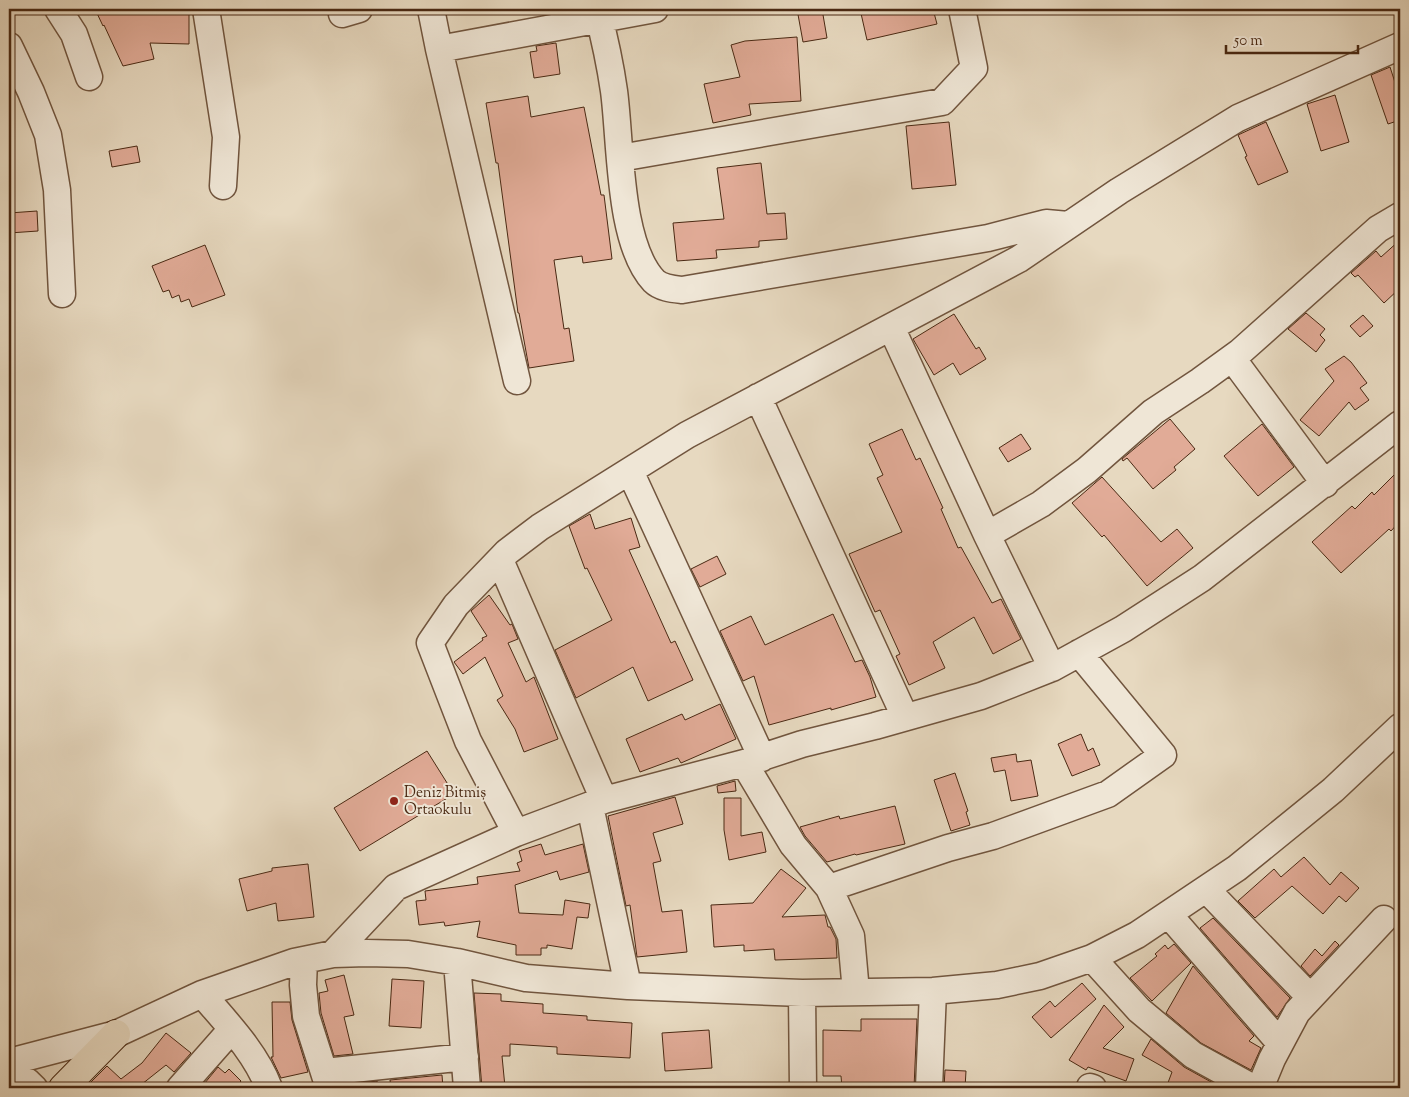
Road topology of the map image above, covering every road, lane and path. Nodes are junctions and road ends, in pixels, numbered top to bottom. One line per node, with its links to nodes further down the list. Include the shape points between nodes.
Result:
1 (58, 9): 10 (street, via 74,34)
2 (206, 9): 12 (street, via 226,137)
3 (431, 9): 9 (street)
4 (655, 9): 6 (street)
5 (962, 9): 11 (street, via 974,68 942,102)
6 (599, 14): 9 (street); 11 (street, via 614,90)
7 (9, 46): 15 (street, via 48,135 57,190)
8 (1400, 46): 14 (street, via 1238,118)
9 (439, 49): 18 (street)
10 (89, 77)
11 (620, 158): 14 (street, via 626,215 634,245 642,265 655,283 668,288 682,290 988,238 1046,223)
12 (223, 186)
13 (1400, 216): 17 (street, via 1378,229)
14 (1068, 225): 16 (street, via 1019,259)
15 (62, 294)
16 (891, 327): 19 (street); 23 (street)
17 (1232, 358): 22 (street); 23 (street, via 1153,412 1087,470 1042,504)
18 (517, 381)
19 (758, 397): 21 (street, via 687,435); 27 (street)
20 (1400, 424): 22 (street)
21 (630, 471): 24 (street, via 540,527); 29 (street)
22 (1325, 484): 25 (street, via 1202,578 1124,629)
23 (987, 535): 26 (street)
24 (500, 560): 30 (street); 31 (street, via 456,605 430,643 468,741)
25 (1079, 653): 26 (street); 32 (street, via 1163,755 1108,794 1017,828)
26 (1052, 668): 27 (street, via 981,696)
27 (905, 718): 29 (street)
28 (1400, 727): 33 (street, via 1334,790)
29 (753, 760): 30 (street); 32 (street, via 793,845)
30 (597, 803): 31 (street); 40 (street)
31 (516, 834): 36 (street, via 396,887)
32 (829, 888): 42 (street, via 851,936)
33 (1206, 889): 34 (street); 45 (street)
34 (1169, 915): 37 (street); 48 (street)
35 (1384, 918): 45 (street)
36 (333, 954): 38 (street); 39 (street, via 408,954)
37 (1092, 958): 41 (street, via 1040,976); 60 (street, via 1139,1010 1193,1055)
38 (304, 960): 44 (street); 52 (street, via 306,1016)
39 (457, 962): 40 (street, via 526,978); 49 (street)
40 (628, 986): 43 (street)
41 (934, 991): 42 (street); 59 (street)
42 (856, 992): 43 (street)
43 (802, 993): 58 (street)
44 (202, 994): 46 (street); 47 (street)
45 (1310, 997): 48 (street, via 1297,1012)
46 (232, 1029): 55 (street); 56 (street, via 263,1073)
47 (116, 1034): 50 (street); 54 (main road)
48 (1280, 1044): 61 (street)
49 (465, 1057): 52 (street); 57 (street)
50 (9, 1062)
51 (9, 1073): 53 (street, via 18,1074)
52 (327, 1080)
53 (34, 1088)
54 (63, 1088)
55 (180, 1088)
56 (269, 1088)
57 (467, 1088)
58 (803, 1088)
59 (929, 1088)
60 (1253, 1088)
61 (1260, 1088)

